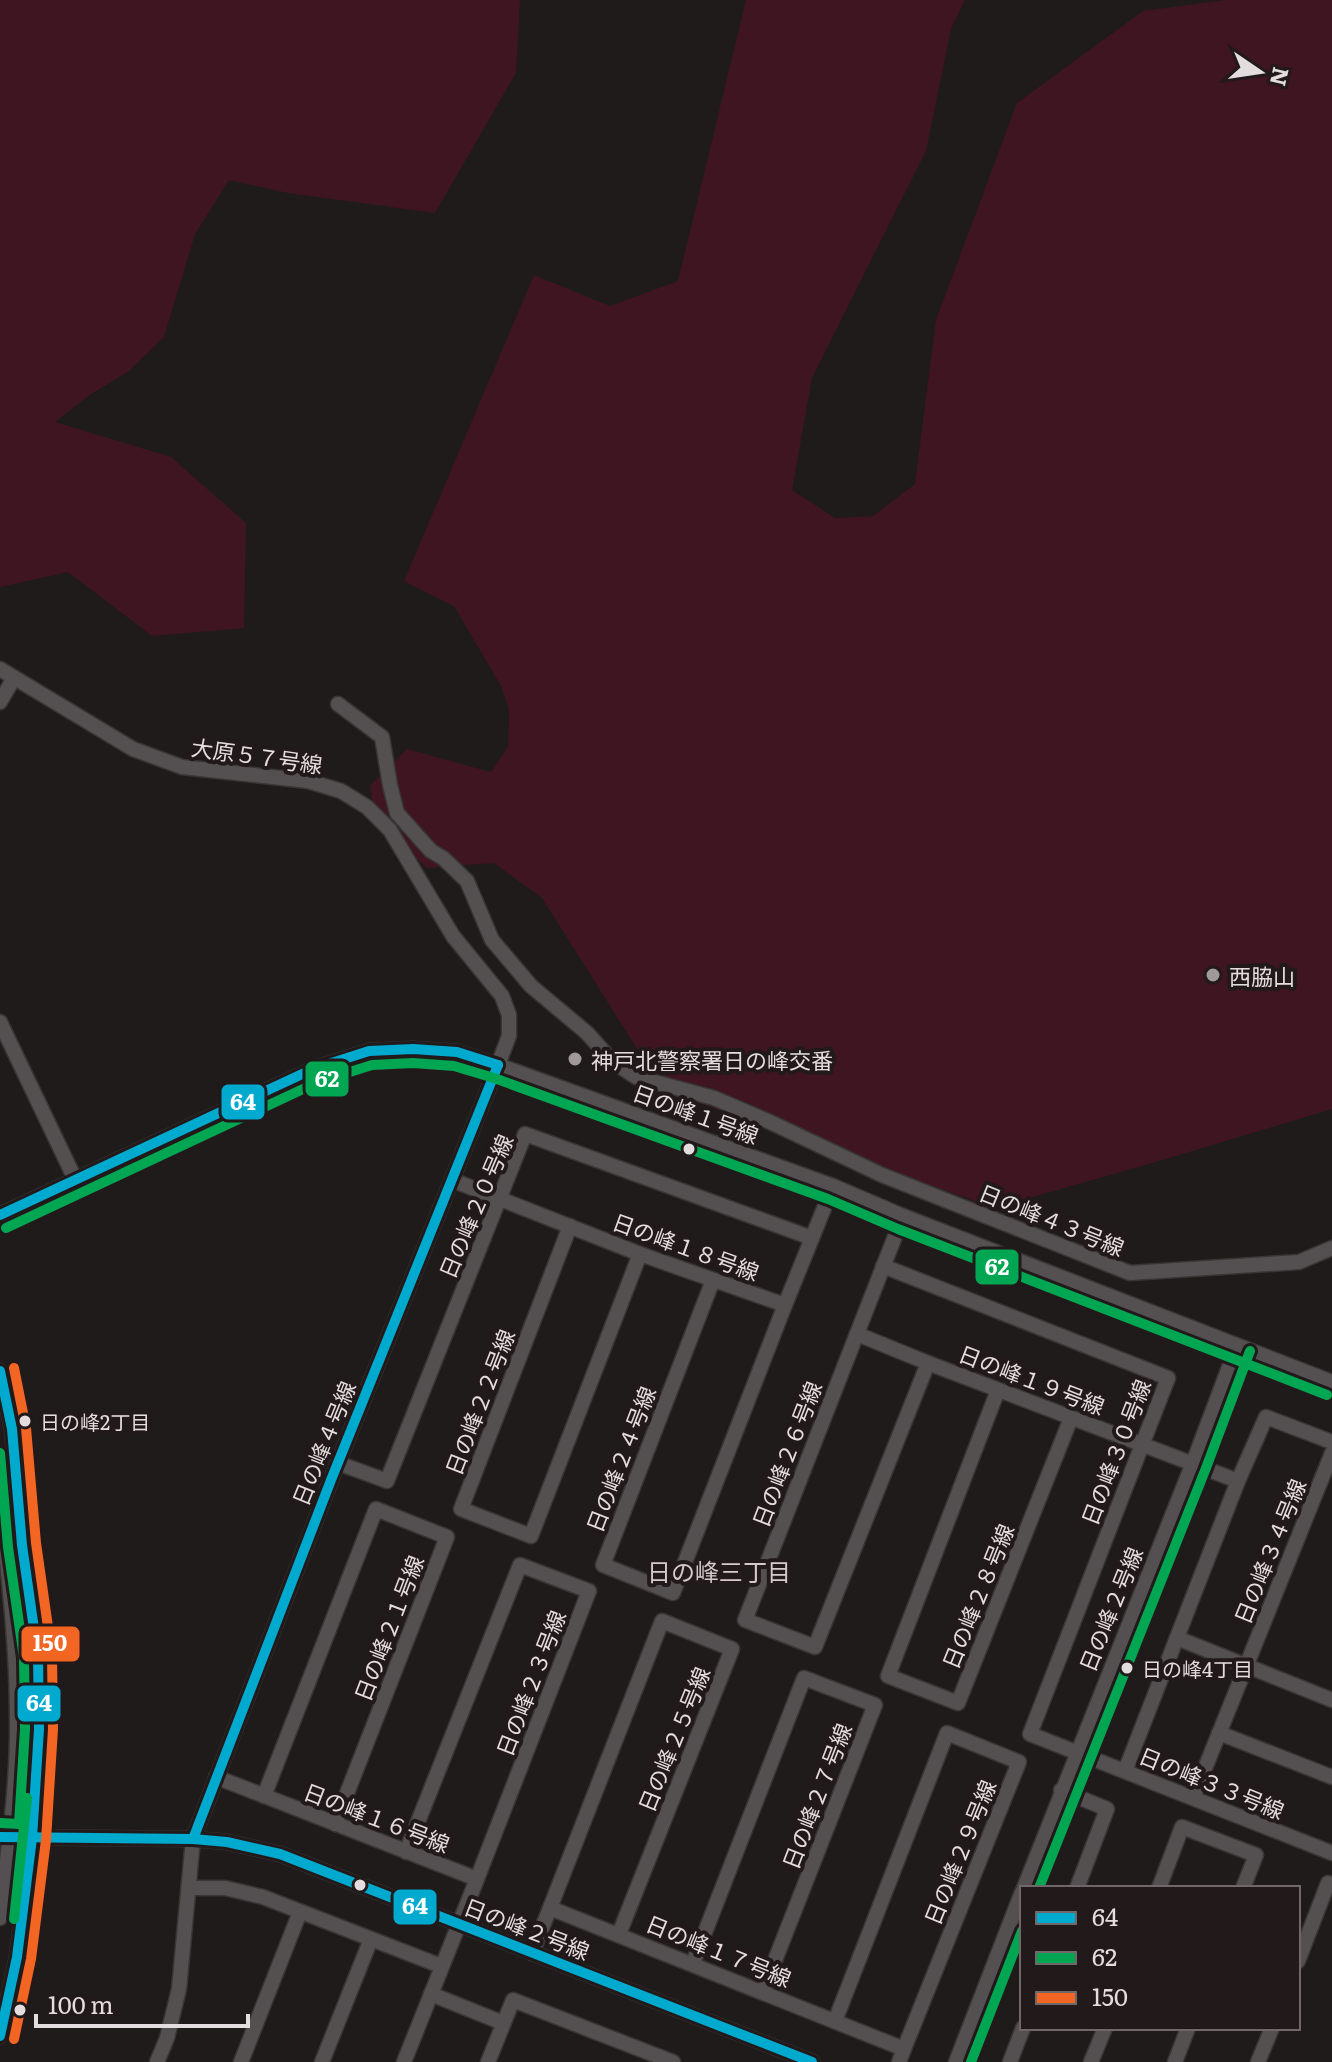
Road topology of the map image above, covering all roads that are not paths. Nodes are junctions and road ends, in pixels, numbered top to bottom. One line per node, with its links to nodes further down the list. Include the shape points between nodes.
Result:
1 (0, 669): 2 (street, 大原５７号線)
2 (14, 678): 3 (street); 6 (street, 大原５７号線, via 133,749 182,767 308,781 341,791 390,830)
3 (0, 702)
4 (338, 704): 5 (street, 日の峰４３号線, via 382,737 397,813)
5 (431, 851): 6 (street); 17 (street, 日の峰４３号線, via 467,881 492,940 531,986 636,1077 714,1098 882,1175 1130,1273 1299,1262)
6 (409, 860): 8 (street, 大原５７号線, via 453,936 502,996 509,1036)
7 (0, 1022): 9 (street)
8 (498, 1065): 9 (street, 日の峰１号線, via 457,1052 369,1051 313,1069); 10 (street, 日の峰４号線); 11 (street, 日の峰１号線)
9 (75, 1179): 13 (street, 日の峰１号線)
10 (452, 1180): 12 (street, 日の峰１８号線); 32 (street, 日の峰４号線)
11 (833, 1186): 14 (street, 日の峰１号線); 16 (street)
12 (499, 1198): 15 (street, 日の峰１８号線); 16 (street, 日の峰２０号線, via 525,1134); 32 (street, 日の峰２０号線, via 387,1481)
13 (0, 1215)
14 (903, 1216): 19 (street, 日の峰２６号線); 23 (street, 日の峰１号線)
15 (570, 1226): 18 (street, 日の峰１８号線); 18 (street, 日の峰２２号線, via 461,1509 531,1536)
16 (812, 1238): 21 (street)
17 (1332, 1248)
18 (640, 1254): 20 (street, 日の峰１８号線)
19 (883, 1266): 22 (street, 日の峰２６号線); 30 (street, 日の峰３０号線, via 1168,1378)
20 (713, 1280): 21 (street, 日の峰１８号線); 21 (street, 日の峰２４号線, via 603,1565 673,1593)
21 (785, 1305)
22 (857, 1334): 24 (street, 日の峰１９号線); 24 (street, 日の峰２６号線, via 745,1620 815,1647)
23 (1237, 1346): 26 (street, 日の峰１号線); 33 (street, 日の峰２号線)
24 (928, 1363): 27 (street, 日の峰１９号線)
25 (0, 1371): 49 (street, via 12,1429 38,1657)
26 (1332, 1382)
27 (998, 1390): 28 (street, 日の峰１９号線); 28 (street, 日の峰２８号線, via 888,1676 916,1687 958,1703)
28 (1071, 1418): 30 (street, 日の峰１９号線)
29 (1332, 1442): 34 (street, via 1266,1417)
30 (1142, 1445): 33 (street, 日の峰１９号線); 40 (street, 日の峰３０号線, via 1030,1734)
31 (1332, 1453): 37 (street, 日の峰３４号線)
32 (338, 1463): 42 (street, 日の峰４号線)
33 (1193, 1463): 34 (street, 日の峰１９号線); 40 (street, 日の峰２号線)
34 (1238, 1481): 36 (street)
35 (0, 1491): 48 (street, via 16,1670 17,1749)
36 (1177, 1638): 37 (street); 41 (street)
37 (1246, 1666): 38 (street); 39 (street, 日の峰３４号線)
38 (1332, 1700)
39 (1219, 1733): 43 (street); 46 (street, 日の峰３４号線)
40 (1076, 1752): 41 (street, 日の峰３３号線); 44 (street, 日の峰２号線)
41 (1125, 1771): 46 (street, 日の峰３３号線)
42 (216, 1777): 45 (street, 日の峰１６号線); 50 (street, 日の峰４号線)
43 (1332, 1777)
44 (1061, 1790): 55 (street, 日の峰２号線); 56 (street, via 1107,1809)
45 (264, 1796): 47 (street, 日の峰１６号線); 47 (street, 日の峰２１号線, via 376,1509 433,1531 447,1537)
46 (1193, 1798): 52 (street, 日の峰３３号線)
47 (335, 1824): 51 (street, 日の峰１６号線)
48 (5, 1837): 49 (street, 日の峰２号線); 63 (street)
49 (32, 1838): 50 (street, 日の峰２号線); 79 (street, via 17,1957)
50 (193, 1839): 59 (street, 日の峰４号線); 64 (street, 日の峰２号線, via 280,1854)
51 (406, 1852): 53 (street, 日の峰１６号線); 53 (street, 日の峰２３号線, via 520,1565 589,1591)
52 (1332, 1853)
53 (477, 1879): 64 (street)
54 (1332, 1885): 68 (street, via 1328,1883)
55 (1025, 1886)
56 (1078, 1886)
57 (1160, 1886): 58 (street, via 1182,1827 1256,1855)
58 (1244, 1886)
59 (190, 1888): 62 (street, via 225,1888); 81 (street, 日の峰４号線, via 179,1989)
60 (1020, 1898): 88 (street, 日の峰２号線)
61 (550, 1908): 65 (street, 日の峰１７号線); 65 (street, 日の峰２５号線, via 662,1621 732,1649); 67 (street)
62 (300, 1912): 66 (street); 82 (street)
63 (0, 1918)
64 (458, 1924): 67 (street, 日の峰２号線); 70 (street)
65 (619, 1934): 69 (street, 日の峰１７号線)
66 (371, 1939): 70 (street); 83 (street)
67 (532, 1953): 87 (street, 日の峰２号線)
68 (1300, 1956)
69 (693, 1963): 71 (street, 日の峰１７号線); 71 (street, 日の峰２７号線, via 804,1678 875,1705)
70 (441, 1966): 72 (street)
71 (763, 1991): 73 (street, 日の峰１７号線)
72 (431, 1994): 74 (street); 84 (street)
73 (835, 2021): 80 (street, 日の峰１７号線); 80 (street, 日の峰２９号線, via 947,1733 1019,1762)
74 (503, 2023): 85 (street); 86 (street, via 513,2000)
75 (1022, 2030): 89 (street)
76 (1104, 2030): 90 (street)
77 (1187, 2030): 91 (street)
78 (1271, 2030): 92 (street)
79 (0, 2036)
80 (901, 2055)
81 (157, 2062)
82 (241, 2062)
83 (322, 2062)
84 (404, 2062)
85 (488, 2062)
86 (673, 2062)
87 (812, 2062)
88 (956, 2062)
89 (1010, 2062)
90 (1091, 2062)
91 (1175, 2062)
92 (1258, 2062)

